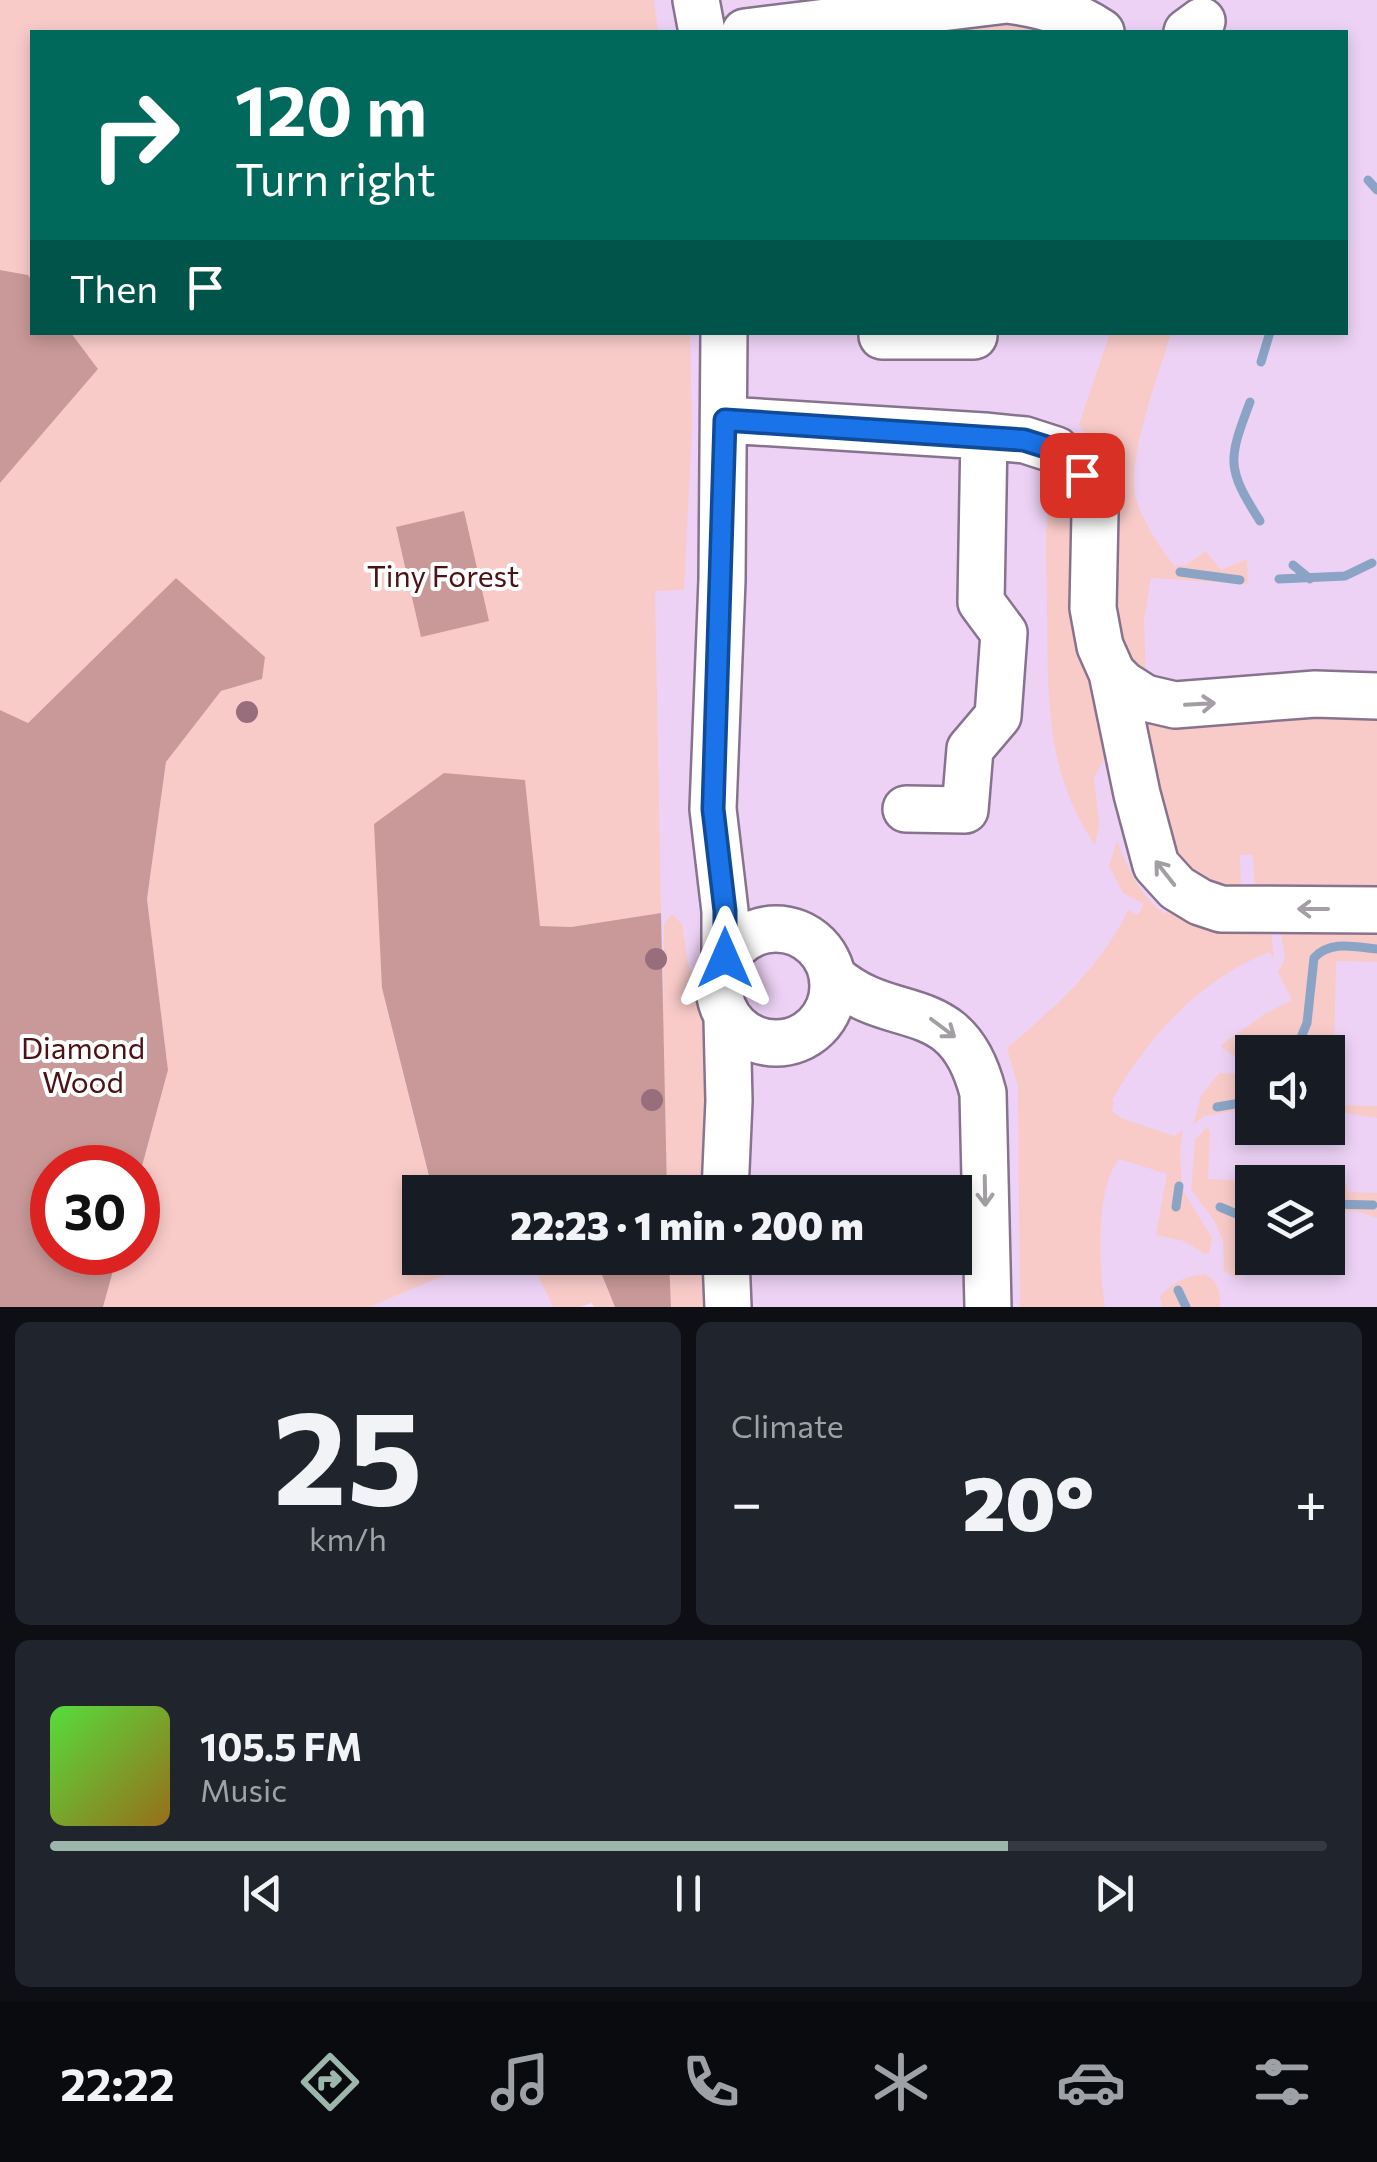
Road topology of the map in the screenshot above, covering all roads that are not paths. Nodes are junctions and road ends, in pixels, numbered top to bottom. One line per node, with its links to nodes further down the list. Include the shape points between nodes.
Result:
1 (696, 0): 2 (street)
2 (702, 30)
3 (760, 30): 4 (street, via 1007,0 1051,8)
4 (1098, 30)
5 (724, 335): 8 (street)
6 (882, 336): 7 (street)
7 (974, 336)
8 (725, 420): 9 (street); 13 (street, via 713,809)
9 (984, 436): 10 (street, via 1056,450 1082,475 1095,512 1093,608); 12 (street, via 981,602 1004,633 998,716 970,749 965,810)
10 (1112, 673): 11 (street, one-way to 11, via 1145,698 1175,705); 14 (street, one-way to 10, via 1221,908 1177,888 1156,865 1148,839)
11 (1377, 696)
12 (906, 809)
13 (719, 859): 15 (street, via 748,898); 16 (street)
14 (1377, 910)
15 (783, 928): 16 (street, via 748,935); 17 (street, via 815,943)
16 (725, 958): 18 (street, via 719,999)
17 (833, 977): 19 (street, via 824,1018 810,1033); 24 (street, one-way to 24, via 869,1001 945,1027 977,1068)
18 (728, 1018): 19 (street, via 760,1042); 20 (street)
19 (780, 1044): 20 (street)
20 (729, 1101): 21 (street)
21 (726, 1175)
22 (727, 1275): 23 (street)
23 (728, 1307)
24 (988, 1307)

